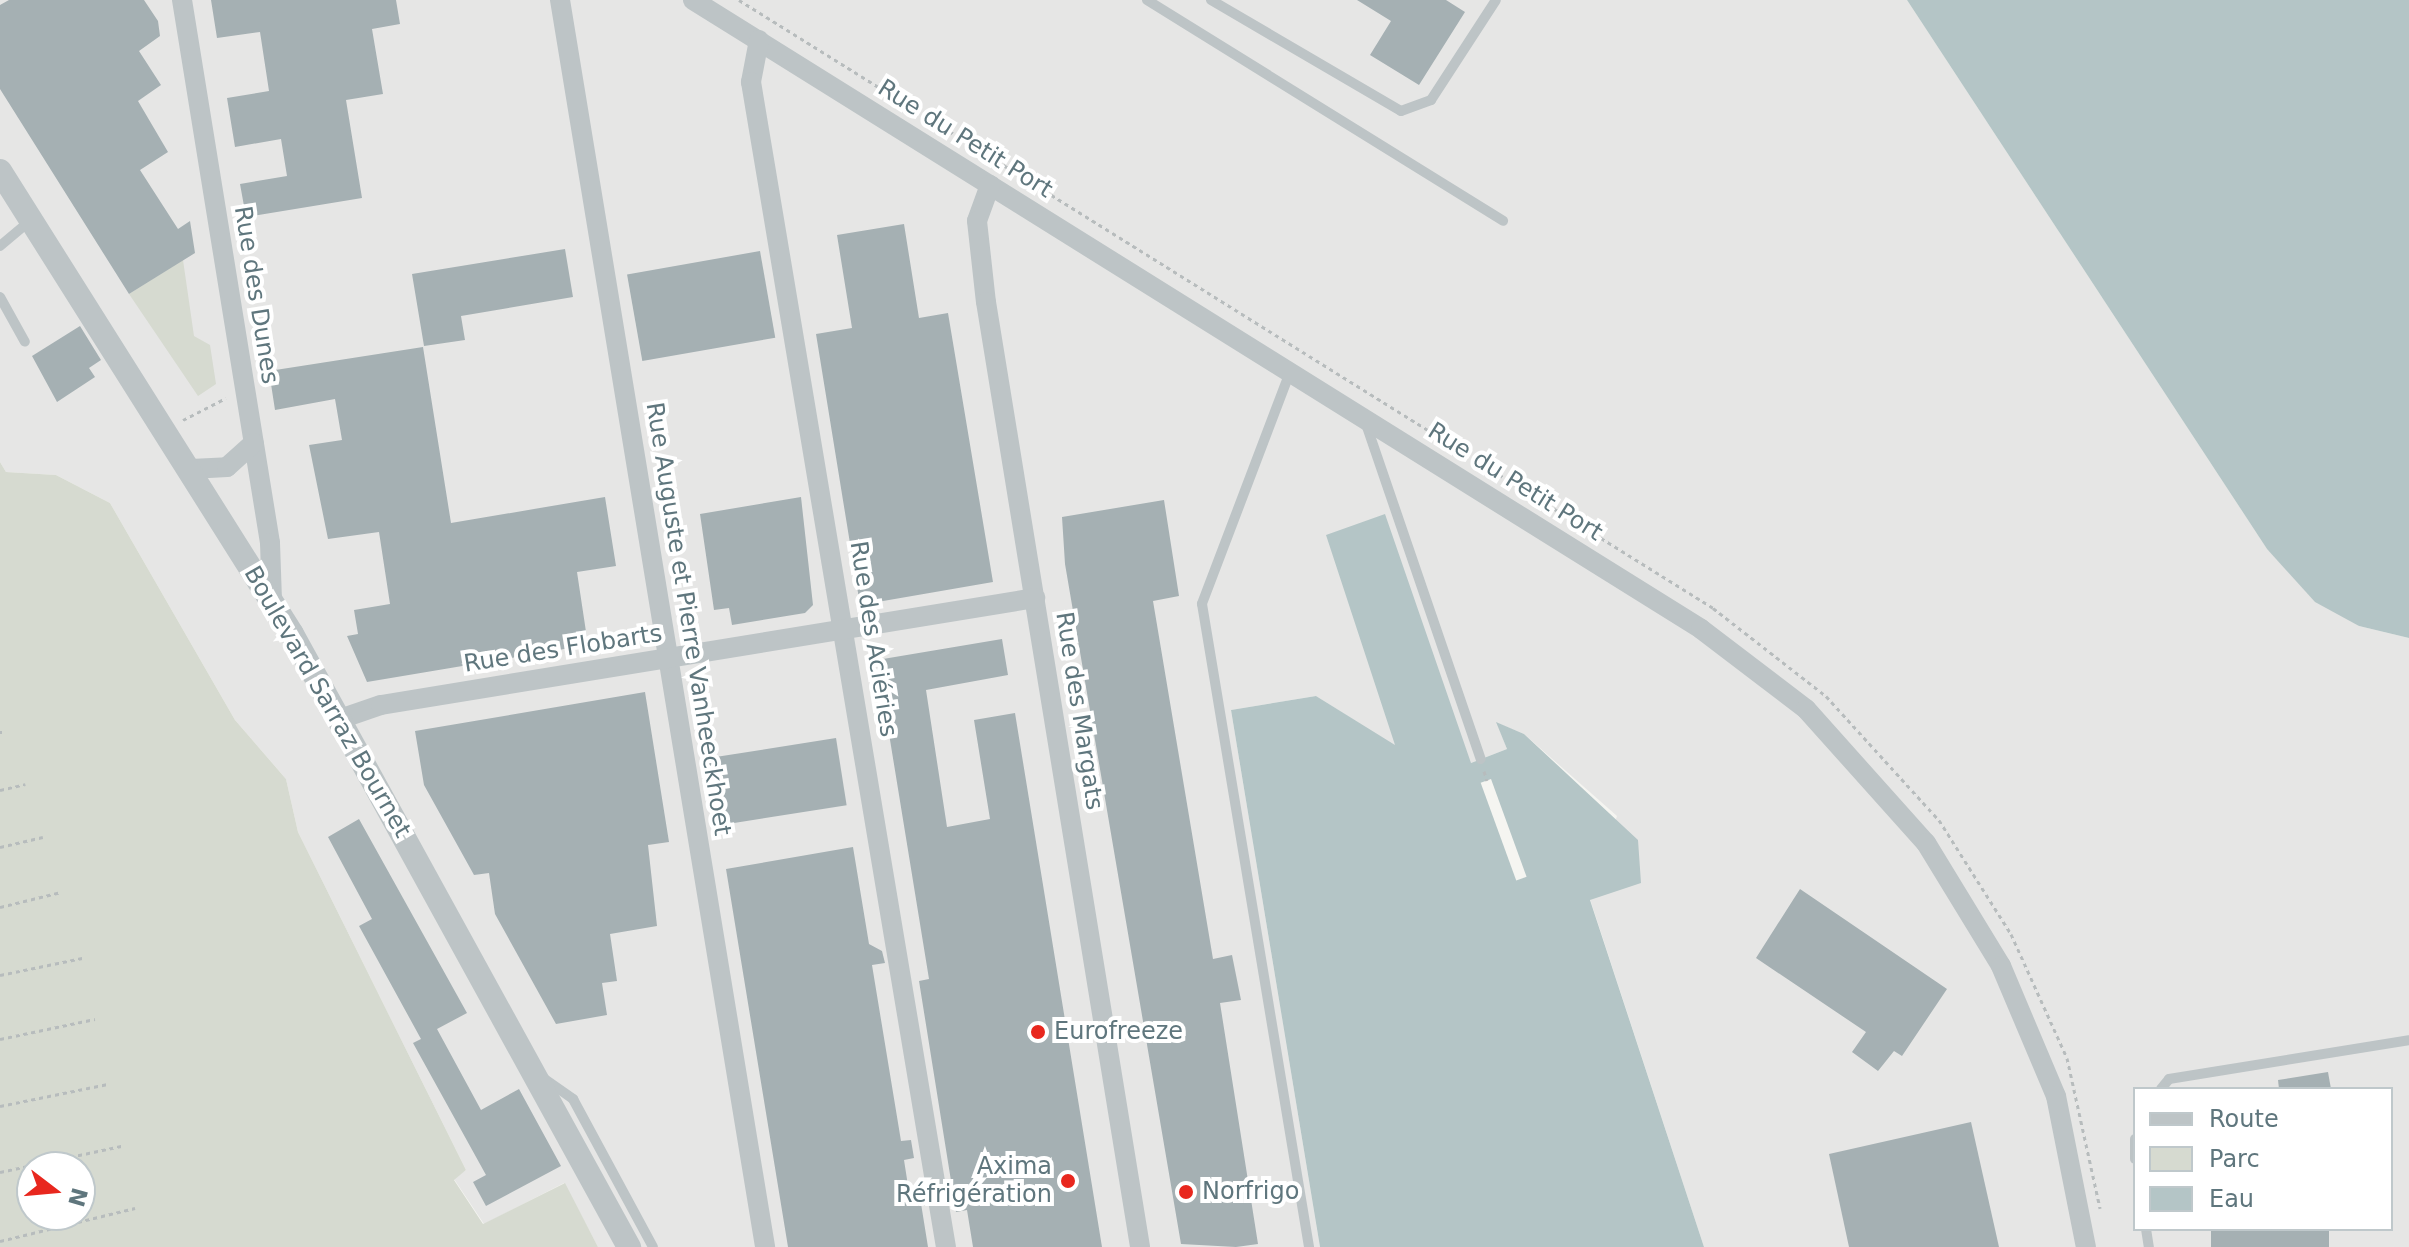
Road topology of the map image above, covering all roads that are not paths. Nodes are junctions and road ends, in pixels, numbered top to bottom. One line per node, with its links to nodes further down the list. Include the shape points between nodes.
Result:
1 (182, 0): 17 (street, Rue des Dunes)
2 (560, 0): 22 (street, Rue Auguste et Pierre Vanheeckhoet)
3 (693, 0): 7 (street, Rue du Petit Port)
4 (1147, 0): 11 (lane)
5 (1211, 0): 6 (lane, via 1401,111 1431,100)
6 (1496, 0)
7 (759, 40): 9 (street, Rue du Petit Port); 21 (street, Rue des Aciéries, via 751,82)
8 (0, 171): 10 (street, Boulevard Sarraz Bournet)
9 (990, 185): 15 (street, Rue du Petit Port); 19 (street, Rue des Margats, via 978,212 979,247)
10 (31, 220): 12 (lane); 18 (street, Boulevard Sarraz Bournet)
11 (1503, 221)
12 (0, 246)
13 (0, 297): 14 (lane)
14 (25, 342)
15 (1290, 372): 16 (street, Rue du Petit Port); 33 (lane, via 1202,604)
16 (1364, 418): 24 (lane); 34 (street, Rue du Petit Port, via 1732,649 1806,709 1886,791 1960,892 2016,997 2056,1096)
17 (254, 443): 18 (street, via 227,467); 20 (street, Rue des Dunes)
18 (191, 469): 20 (street, Boulevard Sarraz Bournet)
19 (1035, 598): 21 (street, Rue des Flobarts); 32 (street, Rue des Margats)
20 (272, 600): 23 (street, Boulevard Sarraz Bournet)
21 (845, 629): 22 (street, Rue des Flobarts); 31 (street, Rue des Aciéries)
22 (668, 658): 23 (street, Rue des Flobarts, via 381,705); 30 (street, Rue Auguste et Pierre Vanheeckhoet)
23 (340, 719): 26 (street, Boulevard Sarraz Bournet)
24 (1481, 759)
25 (2409, 1040): 27 (lane, via 2169,1079)
26 (535, 1073): 28 (street, Boulevard Sarraz Bournet); 29 (lane, via 573,1099)
27 (2163, 1087)
28 (629, 1247)
29 (653, 1247)
30 (765, 1247)
31 (946, 1247)
32 (1140, 1247)
33 (1309, 1247)
34 (2086, 1247)

